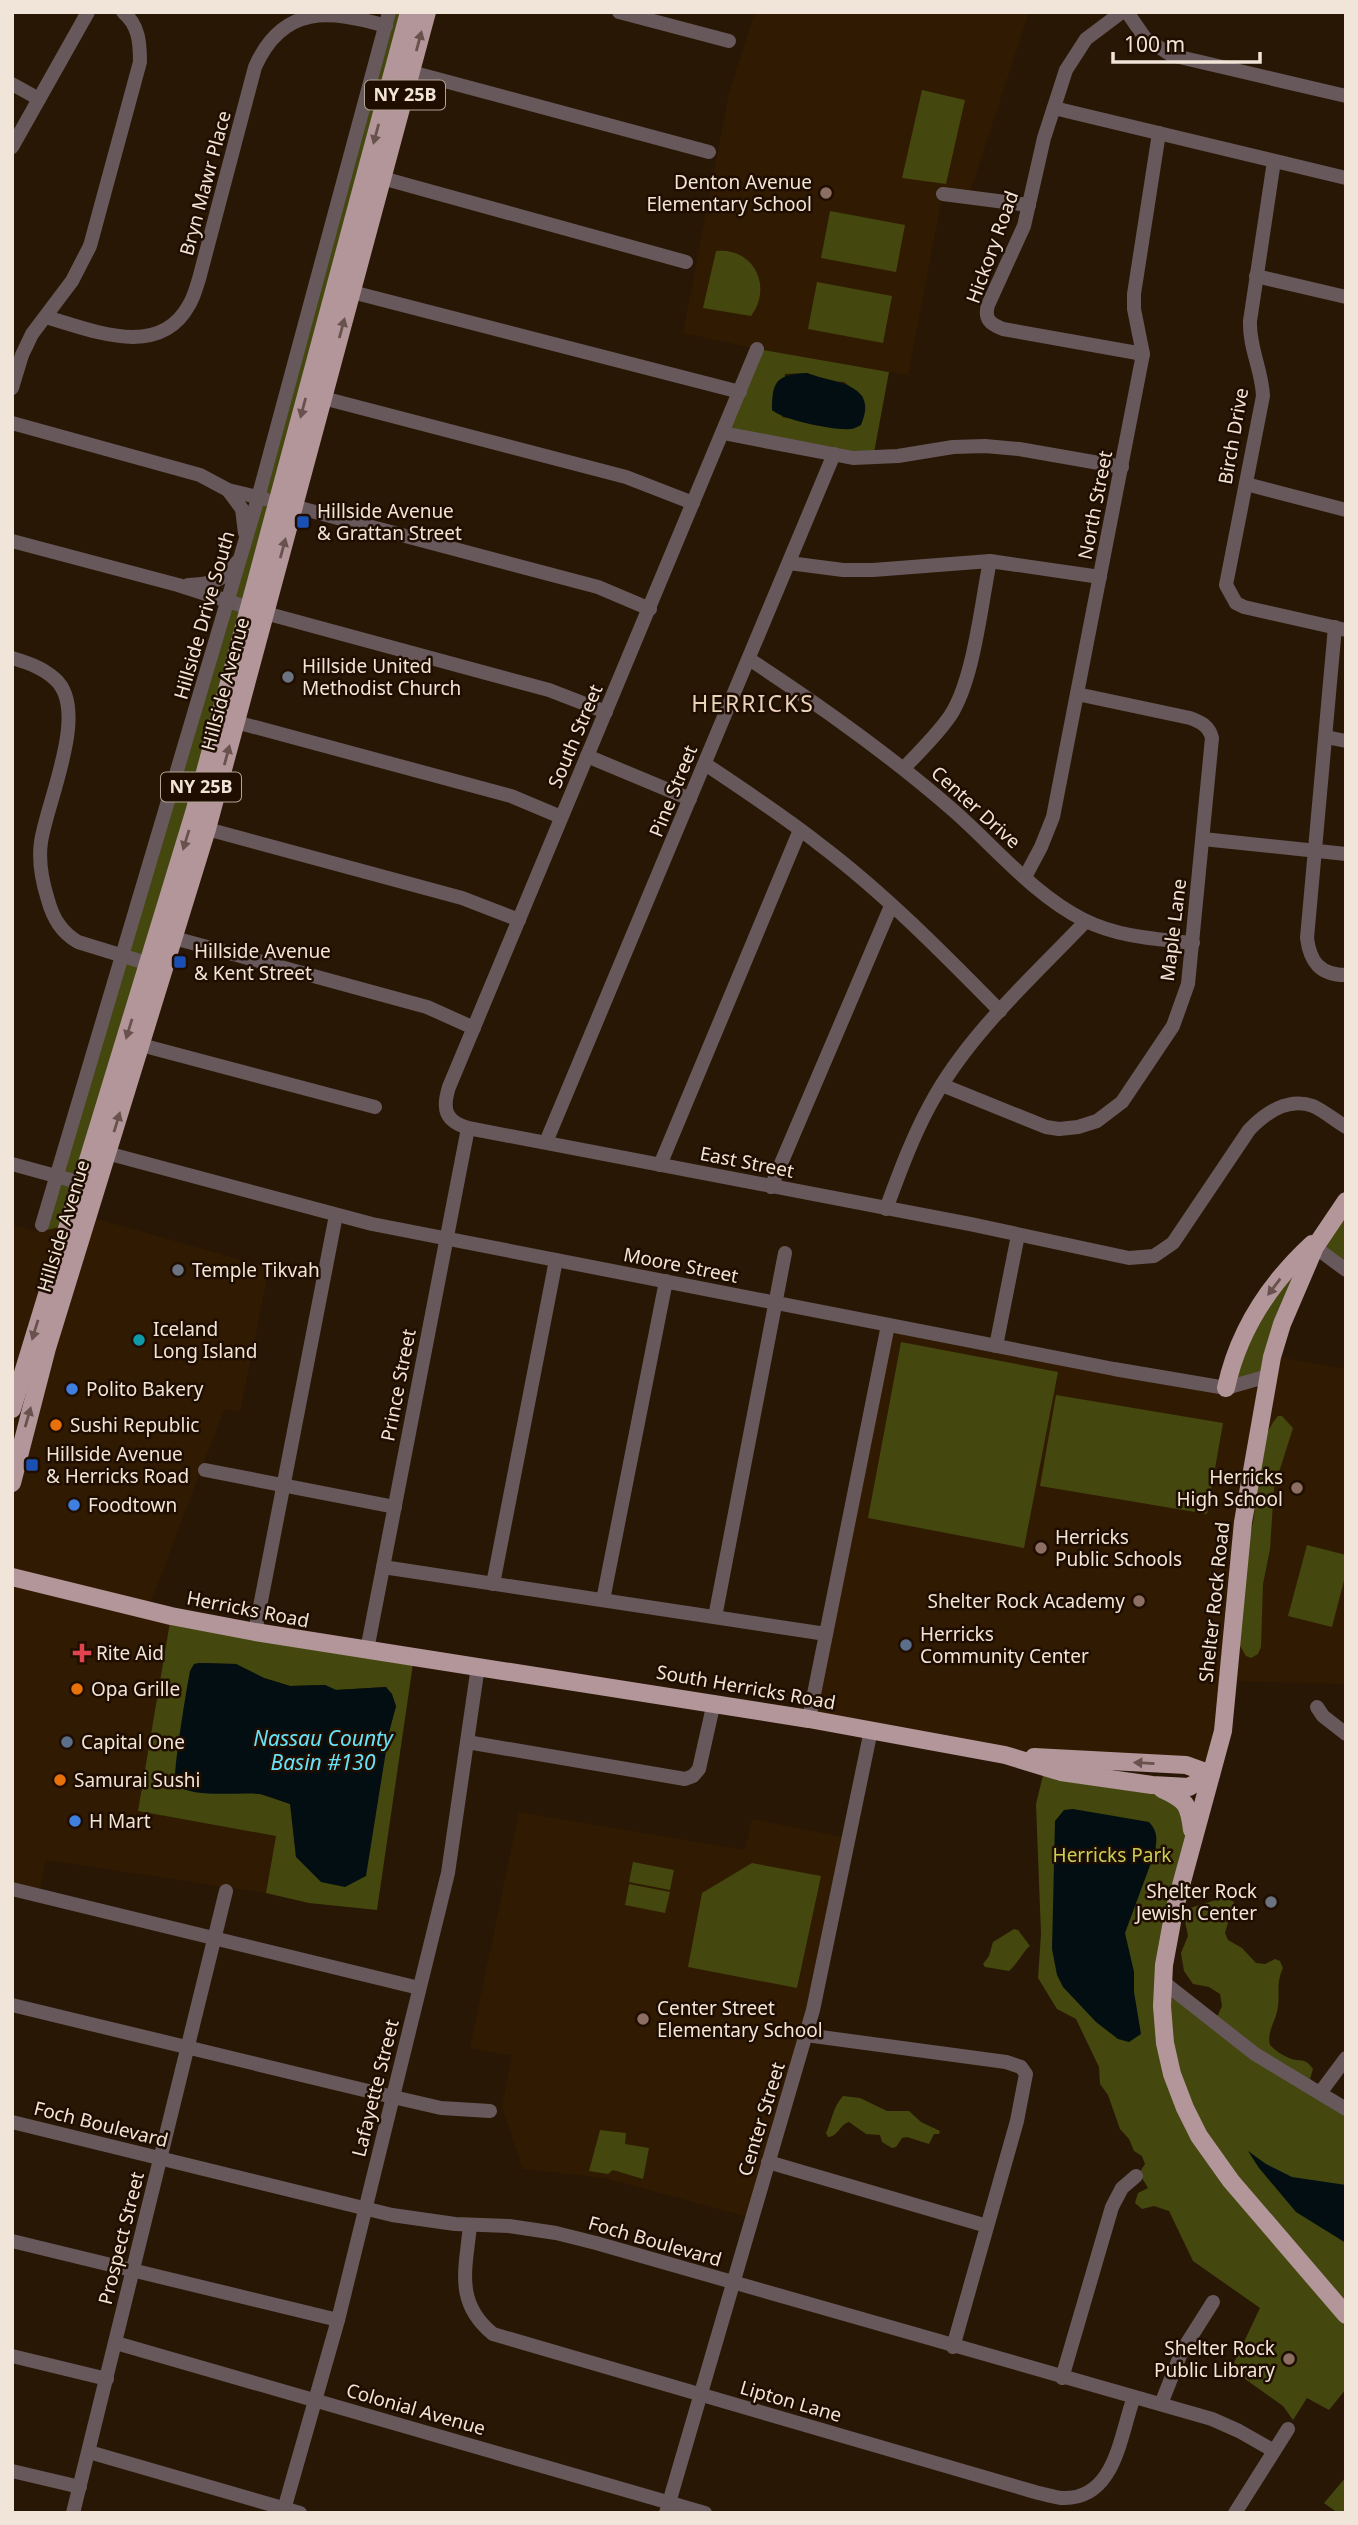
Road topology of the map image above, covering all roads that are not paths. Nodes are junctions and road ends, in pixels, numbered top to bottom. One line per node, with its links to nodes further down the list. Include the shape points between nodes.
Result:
1 (88, 12): 14 (street)
2 (123, 12): 30 (street, via 140,43 135,85 90,246)
3 (409, 12): 25 (main road, Hillside Avenue / NY 25B, one-way to 25)
4 (427, 12): 11 (main road, Hillside Avenue / NY 25B, one-way to 4)
5 (619, 12): 10 (street)
6 (1122, 12): 15 (street, Hickory Road, via 1078,50)
7 (1127, 12): 13 (street, via 1146,38 1171,55)
8 (291, 17): 9 (street, Bryn Mawr Place, via 331,14); 30 (street, Bryn Mawr Place, via 255,67 199,279 180,318 149,336 121,338)
9 (387, 19): 24 (street, Hillside Drive South)
10 (729, 41)
11 (411, 72): 18 (street); 20 (main road, Hillside Avenue / NY 25B)
12 (12, 84): 14 (street)
13 (1346, 96)
14 (39, 99): 17 (street)
15 (1054, 108): 16 (street); 23 (street, Hickory Road)
16 (1158, 133): 19 (street); 32 (street, North Street, via 1134,294)
17 (12, 147)
18 (709, 152)
19 (1274, 161): 21 (street); 27 (street, Birch Drive)
20 (382, 178): 25 (main road, Hillside Avenue / NY 25B); 26 (street)
21 (1346, 178)
22 (943, 194): 23 (street)
23 (1029, 205): 32 (street, Hickory Road, via 988,305 989,321 1003,329)
24 (334, 219): 25 (street); 42 (street, Hillside Drive South)
25 (361, 225): 28 (main road, Hillside Avenue / NY 25B); 44 (main road, Hillside Avenue / NY 25B, one-way to 44)
26 (686, 262)
27 (1256, 276): 29 (street); 40 (street, Birch Drive, via 1249,337 1263,396)
28 (352, 292): 34 (street); 35 (main road, Hillside Avenue / NY 25B, one-way to 28)
29 (1346, 297)
30 (46, 317): 33 (street, via 32,334)
31 (757, 349): 34 (street, South Street)
32 (1143, 354): 39 (street, North Street)
33 (12, 388)
34 (740, 392): 37 (street, South Street)
35 (323, 398): 43 (street, via 626,477); 44 (main road, Hillside Avenue / NY 25B)
36 (12, 423): 41 (street, via 200,475)
37 (723, 433): 38 (street); 43 (street, South Street)
38 (834, 454): 39 (street, via 873,458 985,446); 49 (street, Pine Street)
39 (1122, 467): 50 (street, North Street)
40 (1246, 484): 45 (street); 55 (street, Birch Drive, via 1226,578 1230,595 1244,607)
41 (228, 490): 42 (street); 47 (street, via 242,509)
42 (258, 498): 44 (street); 47 (street, Hillside Drive South)
43 (693, 503): 53 (street, South Street)
44 (286, 504): 53 (street, via 598,587); 54 (main road, Hillside Avenue / NY 25B)
45 (1346, 510)
46 (12, 541): 51 (street)
47 (244, 547): 51 (street, via 234,567 219,579); 52 (street, Hillside Drive South)
48 (990, 561): 49 (street, via 873,570); 50 (street); 65 (street, via 960,697 940,730)
49 (789, 564): 57 (street, Pine Street)
50 (1100, 577): 58 (street, North Street)
51 (178, 585): 52 (street)
52 (228, 602): 54 (street); 79 (street, Hillside Drive South)
53 (650, 609): 59 (street, South Street)
54 (257, 611): 59 (street, via 549,690); 60 (main road, Hillside Avenue / NY 25B); 80 (main road, Hillside Avenue / NY 25B, one-way to 80, via 194,813)
55 (1340, 628): 61 (street)
56 (12, 658): 79 (street, via 40,667 57,680 70,710 68,737 41,844 40,869 51,910 67,935)
57 (749, 659): 64 (street, Pine Street); 65 (street, Center Drive)
58 (1077, 694): 70 (street, Maple Lane, via 1191,718 1207,727 1212,738); 73 (street, North Street, via 1053,817)
59 (606, 712): 63 (street, South Street)
60 (236, 722): 67 (street, via 511,796); 68 (main road, Hillside Avenue / NY 25B, one-way to 60)
61 (1326, 737): 62 (street); 71 (street)
62 (1346, 741)
63 (587, 756): 66 (street); 67 (street, South Street)
64 (705, 764): 66 (street, Pine Street); 69 (street)
65 (904, 768): 73 (street, Center Drive)
66 (690, 799): 89 (street, Pine Street)
67 (561, 817): 75 (street, South Street)
68 (207, 829): 75 (street, via 462,898); 77 (main road, Hillside Avenue / NY 25B)
69 (800, 830): 74 (street); 92 (street)
70 (1203, 839): 71 (street); 78 (street, Maple Lane)
71 (1315, 850): 72 (street); 81 (street, via 1309,954 1322,970)
72 (1346, 853)
73 (1025, 877): 76 (street, Center Drive)
74 (891, 906): 82 (street); 95 (street)
75 (519, 920): 83 (street, South Street)
76 (1086, 921): 78 (street, Center Drive, via 1123,935); 82 (street)
77 (174, 938): 80 (main road, Hillside Avenue / NY 25B); 83 (street, via 427,1007)
78 (1193, 943): 85 (street, Maple Lane, via 1188,984 1173,1026 1122,1102 1105,1117 1078,1127 1046,1127)
79 (123, 956): 80 (street); 93 (street, Hillside Drive South)
80 (157, 966): 84 (main road, Hillside Avenue / NY 25B); 90 (main road, Hillside Avenue / NY 25B, one-way to 90)
81 (1346, 975)
82 (1000, 1011): 85 (street)
83 (474, 1028): 87 (street, South Street, via 445,1101 454,1122)
84 (141, 1045): 86 (street); 90 (main road, Hillside Avenue / NY 25B, one-way to 84)
85 (942, 1084): 97 (street)
86 (375, 1107)
87 (468, 1128): 89 (street, East Street); 101 (street, Prince Street)
88 (1346, 1128): 100 (street, East Street, via 1308,1105 1273,1109 1249,1130 1173,1243 1143,1258)
89 (547, 1142): 92 (street, East Street)
90 (99, 1151): 94 (main road, Hillside Avenue / NY 25B); 98 (street, Moore Street)
91 (12, 1164): 93 (street)
92 (660, 1165): 95 (street, East Street)
93 (56, 1177): 94 (street); 99 (street, Hillside Drive South)
94 (89, 1185): 112 (main road, Hillside Avenue / NY 25B, one-way to 112); 114 (main road, Hillside Avenue / NY 25B, one-way to 94)
95 (771, 1186): 97 (street, East Street)
96 (1346, 1201): 102 (main road, Shelter Rock Road)
97 (886, 1209): 100 (street, East Street)
98 (336, 1215): 101 (street, Moore Street); 115 (street)
99 (42, 1225)
100 (1018, 1235): 109 (street)
101 (447, 1238): 104 (street, Moore Street); 116 (street, Prince Street)
102 (1318, 1242): 105 (street); 110 (main road, Shelter Rock Road, via 1282,1324); 111 (main road, one-way to 111, via 1300,1255 1272,1288 1241,1340)
103 (785, 1254): 107 (street)
104 (556, 1260): 106 (street, Moore Street); 119 (street)
105 (1346, 1270)
106 (666, 1282): 107 (street, Moore Street); 120 (street)
107 (776, 1303): 108 (street, Moore Street); 121 (street)
108 (888, 1325): 109 (street, Moore Street); 123 (street)
109 (996, 1346): 111 (street, Moore Street)
110 (1268, 1376): 111 (street, Moore Street); 133 (main road, Shelter Rock Road, via 1242,1522 1223,1731)
111 (1226, 1388)
112 (12, 1409)
113 (205, 1470): 115 (street)
114 (12, 1483)
115 (284, 1485): 116 (street); 122 (street)
116 (395, 1507): 117 (street, Prince Street)
117 (383, 1567): 119 (street); 124 (street, Prince Street)
118 (12, 1577): 122 (main road, Herricks Road)
119 (493, 1584): 120 (street)
120 (603, 1600): 121 (street)
121 (715, 1617): 123 (street)
122 (255, 1632): 124 (main road, Herricks Road)
123 (826, 1634): 128 (street)
124 (367, 1650): 125 (main road, Herricks Road)
125 (478, 1666): 126 (main road, South Herricks Road); 131 (street, Lafayette Street)
126 (714, 1702): 128 (main road, South Herricks Road); 131 (street, via 699,1769 685,1779)
127 (1317, 1707): 130 (street)
128 (809, 1719): 129 (main road, South Herricks Road)
129 (871, 1730): 132 (main road, South Herricks Road); 142 (street, Center Street)
130 (1346, 1734)
131 (467, 1742): 140 (street, Lafayette Street, via 448,1873)
132 (1006, 1755): 133 (main road, South Herricks Road, one-way to 132, via 1186,1765); 134 (main road, South Herricks Road, via 1061,1772)
133 (1211, 1774): 134 (main road, South Herricks Road, via 1189,1787); 135 (main road, Shelter Rock Road)
134 (1152, 1785): 135 (main road, via 1180,1797 1188,1806)
135 (1193, 1835): 139 (main road, Shelter Rock Road)
136 (12, 1889): 138 (street)
137 (226, 1891): 138 (street, Prospect Street)
138 (214, 1939): 140 (street); 143 (street, Prospect Street)
139 (1163, 1981): 145 (street, via 1255,2054); 160 (main road, Shelter Rock Road, via 1163,2022 1171,2067 1199,2136 1231,2181)
140 (419, 1989): 146 (street, Lafayette Street)
141 (12, 2005): 143 (street)
142 (806, 2035): 151 (street, Center Street); 155 (street, via 1021,2067 1026,2074 1017,2121)
143 (188, 2048): 146 (street); 150 (street, Prospect Street)
144 (1346, 2058): 145 (street)
145 (1320, 2093): 147 (street)
146 (393, 2097): 148 (street, via 441,2108); 153 (street, Lafayette Street)
147 (1346, 2109)
148 (490, 2111)
149 (12, 2122): 150 (street, Foch Boulevard)
150 (160, 2159): 153 (street, Foch Boulevard); 157 (street, Prospect Street)
151 (768, 2162): 155 (street); 158 (street, Center Street)
152 (1136, 2176): 165 (street, via 1122,2188 1112,2207)
153 (366, 2208): 154 (street, Foch Boulevard, via 414,2219); 161 (street, Lafayette Street)
154 (470, 2224): 158 (street, Foch Boulevard, via 556,2233); 167 (street, Lipton Lane, via 466,2294 476,2318 493,2334)
155 (987, 2226): 163 (street)
156 (12, 2241): 157 (street)
157 (134, 2270): 161 (street); 162 (street, Prospect Street)
158 (732, 2283): 163 (street, Foch Boulevard); 167 (street, Center Street)
159 (1213, 2302): 170 (street, via 1182,2351)
160 (1346, 2315)
161 (338, 2320): 169 (street, Lafayette Street)
162 (116, 2343): 166 (street, Prospect Street); 169 (street, Colonial Avenue)
163 (953, 2347): 165 (street, Foch Boulevard)
164 (12, 2356): 166 (street)
165 (1062, 2378): 168 (street, Foch Boulevard)
166 (107, 2379): 173 (street, Prospect Street)
167 (700, 2395): 168 (street, Lipton Lane, via 1061,2498 1084,2494 1106,2478); 176 (street, Center Street)
168 (1134, 2396): 170 (street, Foch Boulevard)
169 (315, 2400): 176 (street, Colonial Avenue); 177 (street, Lafayette Street)
170 (1161, 2404): 172 (street, Foch Boulevard, via 1212,2419)
171 (1288, 2430): 172 (street)
172 (1274, 2451): 181 (street)
173 (89, 2452): 175 (street, Prospect Street); 177 (street)
174 (12, 2471): 175 (street)
175 (80, 2487): 178 (street, Prospect Street)
176 (668, 2508): 180 (street, Colonial Avenue)
177 (283, 2510): 179 (street)
178 (73, 2513)
179 (300, 2513)
180 (705, 2513)
181 (1235, 2513)

